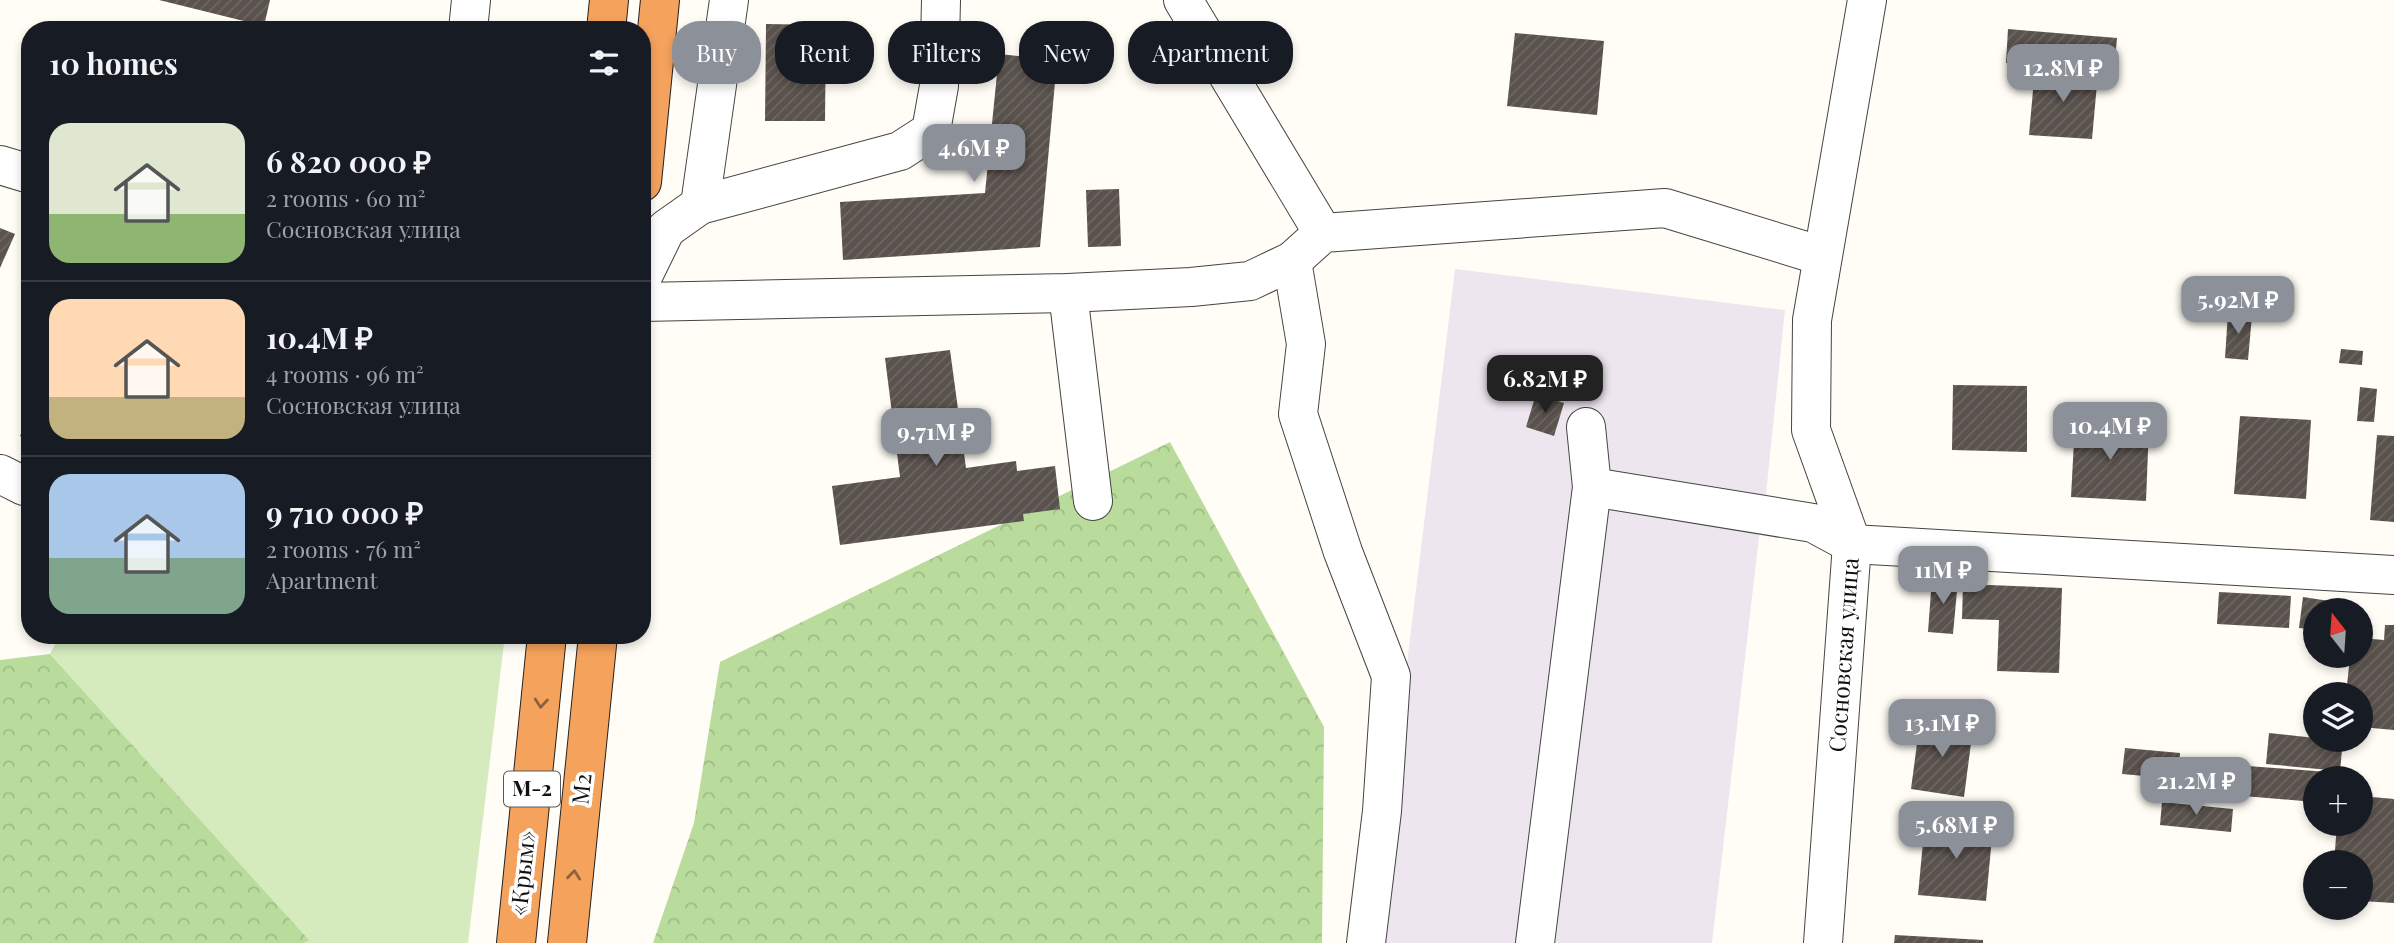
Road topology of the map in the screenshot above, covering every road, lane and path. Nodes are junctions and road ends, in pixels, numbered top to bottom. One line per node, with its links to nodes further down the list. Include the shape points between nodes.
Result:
1 (471, 0): 8 (street)
2 (609, 0): 9 (highway)
3 (660, 0): 10 (highway)
4 (729, 0): 13 (street)
5 (941, 0): 13 (street, via 939,86 931,131 900,151)
6 (1183, 0): 14 (street)
7 (1867, 0): 15 (street, Сосновская улица)
8 (469, 21)
9 (607, 21)
10 (651, 91)
11 (0, 165): 12 (street)
12 (21, 171)
13 (700, 205): 16 (street, via 666,229)
14 (1323, 233): 15 (street, via 1665,208); 17 (street)
15 (1822, 256): 25 (street, Сосновская улица, via 1812,320 1811,430)
16 (651, 260)
17 (1292, 261): 18 (street, via 1250,281); 31 (street, via 1306,344 1298,414 1343,552 1391,676 1382,811)
18 (1068, 293): 19 (street); 24 (street)
19 (651, 302)
20 (1586, 427): 23 (street)
21 (0, 474): 22 (street)
22 (21, 484)
23 (1592, 487): 25 (street, via 1813,523); 32 (street)
24 (1093, 501)
25 (1852, 544): 26 (street); 33 (street, Сосновская улица)
26 (2394, 575)
27 (546, 644): 29 (highway, «Крым» / М-2, one-way to 29)
28 (597, 644): 30 (highway, М2, one-way to 28)
29 (516, 943)
30 (567, 943)
31 (1366, 943)
32 (1535, 943)
33 (1823, 943)

